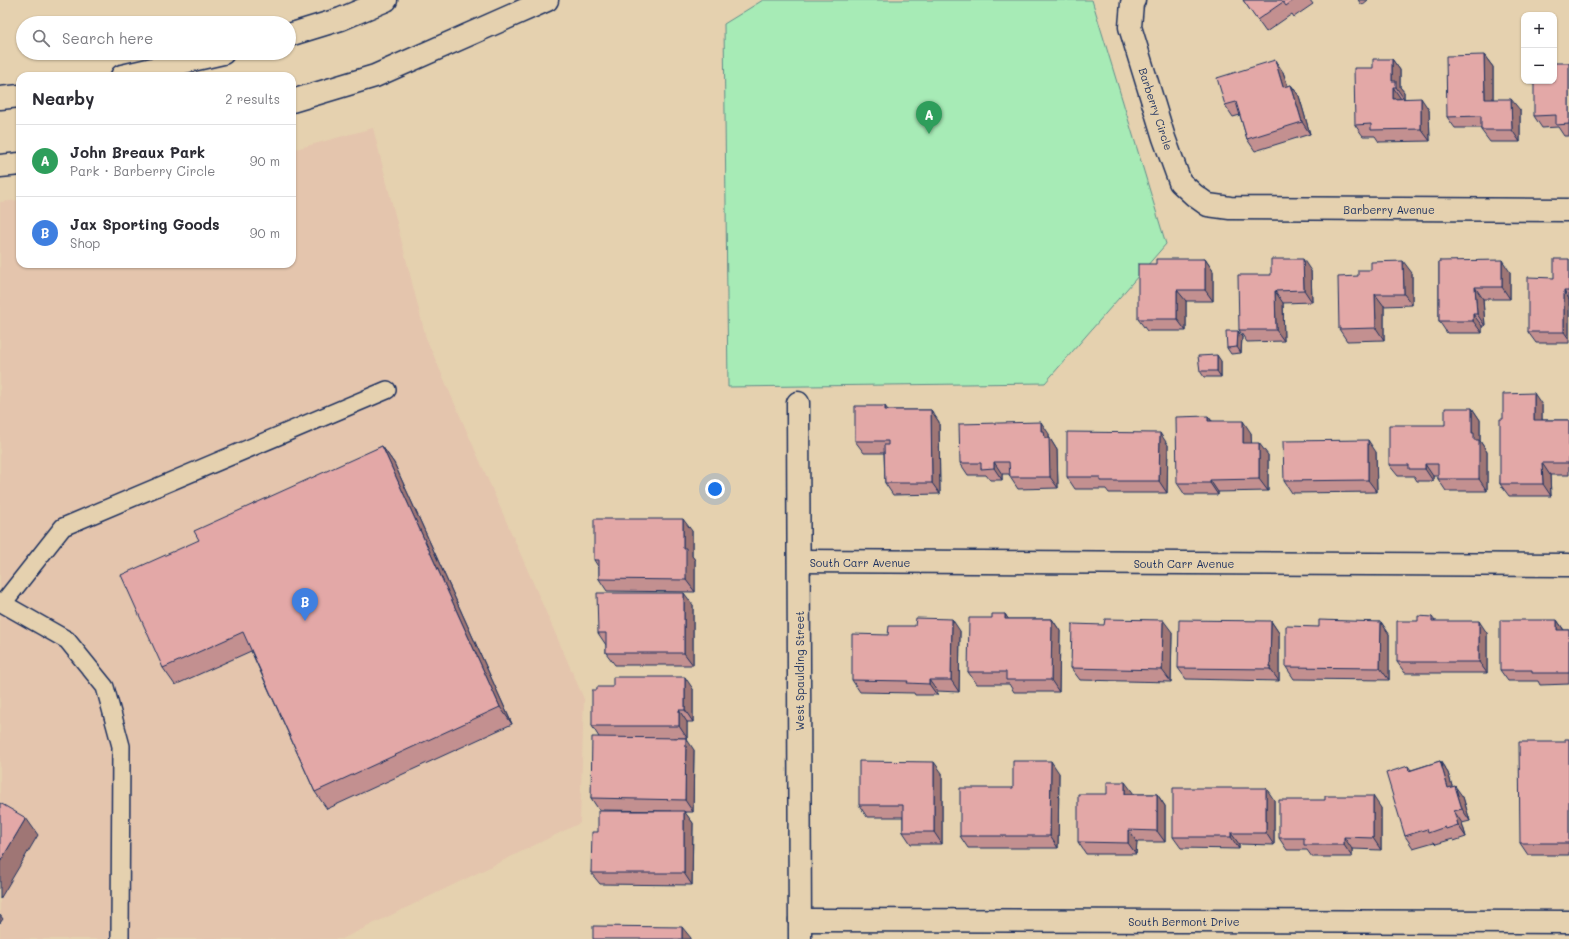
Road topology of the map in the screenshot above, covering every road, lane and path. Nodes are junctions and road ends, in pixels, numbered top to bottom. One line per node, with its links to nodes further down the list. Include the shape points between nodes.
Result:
1 (386, 0): 4 (street)
2 (547, 0): 9 (street, via 375,76)
3 (1134, 0): 12 (street, Barberry Circle, via 1130,26 1164,138 1180,182)
4 (296, 33)
5 (192, 60): 6 (street)
6 (140, 72)
7 (16, 96): 8 (street)
8 (0, 98)
9 (296, 100)
10 (16, 164): 11 (street)
11 (0, 166)
12 (1208, 205): 13 (street, Barberry Avenue, via 1230,208)
13 (1569, 210)
14 (387, 390): 18 (lane, via 63,527)
15 (798, 403): 16 (street, West Spaulding Street)
16 (799, 561): 17 (street, South Carr Avenue); 20 (street, West Spaulding Street)
17 (1569, 565)
18 (1, 602): 21 (lane, via 67,640 104,687 121,746)
19 (1569, 922): 20 (street, South Bermont Drive)
20 (800, 929)
21 (120, 939)

